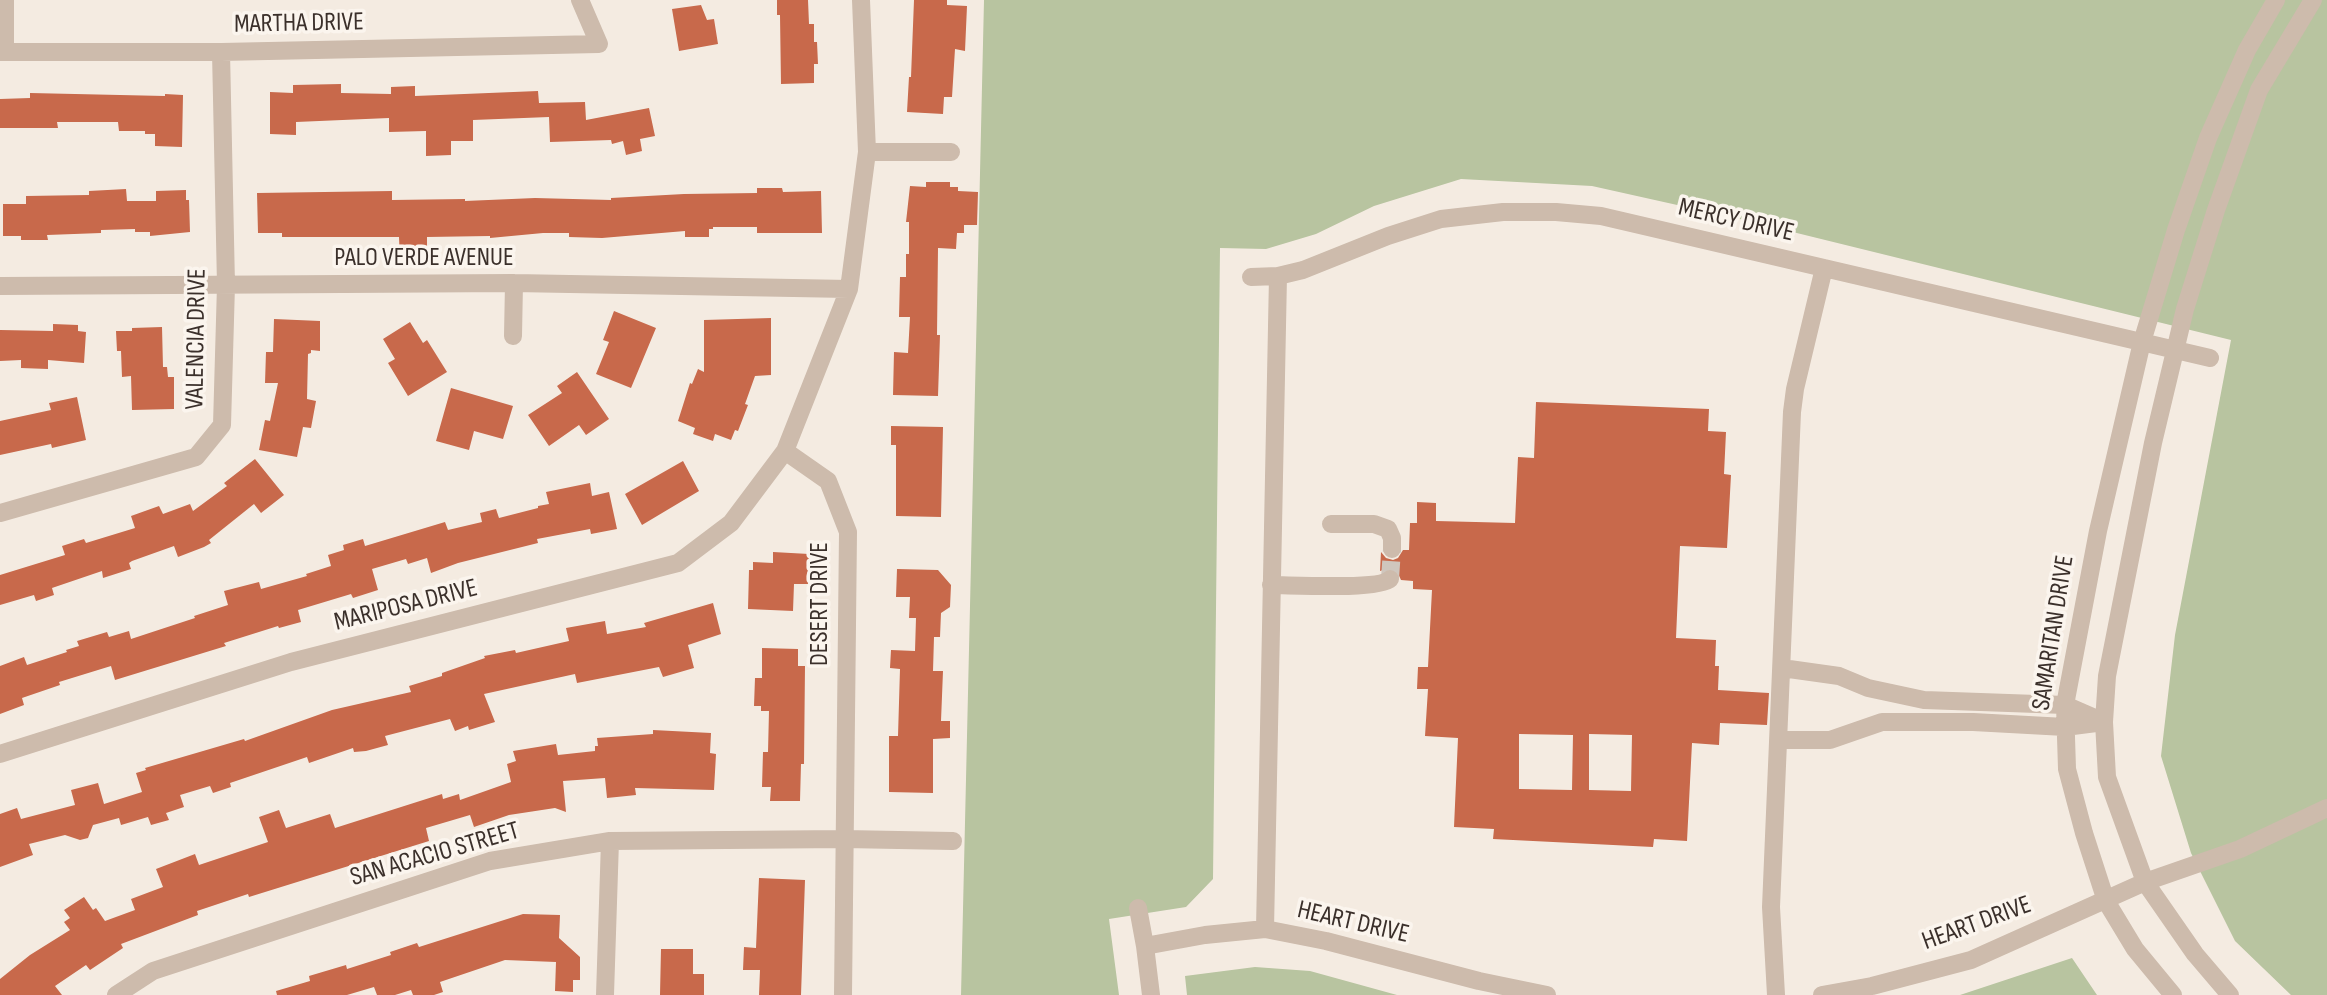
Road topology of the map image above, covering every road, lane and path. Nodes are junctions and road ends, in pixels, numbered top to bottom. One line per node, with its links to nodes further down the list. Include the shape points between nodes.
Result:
1 (5, 0): 7 (street)
2 (580, 0): 8 (street, MARTHA DRIVE, via 599,44)
3 (861, 0): 9 (street)
4 (2313, 0): 6 (street)
5 (2274, 3): 6 (street); 19 (street, SAMARITAN DRIVE, via 2247,50 2208,138)
6 (2300, 22): 20 (street, via 2259,90 2216,210)
7 (2, 52): 8 (street, MARTHA DRIVE)
8 (222, 52): 15 (street, VALENCIA DRIVE)
9 (867, 152): 10 (street); 17 (street)
10 (951, 152)
11 (1824, 268): 12 (street, MERCY DRIVE, via 1601,216 1503,212 1441,219); 19 (street, MERCY DRIVE); 28 (street, via 1792,412)
12 (1278, 276): 13 (street, MERCY DRIVE); 27 (street)
13 (1251, 277)
14 (514, 284): 15 (street, PALO VERDE AVENUE); 17 (street, PALO VERDE AVENUE); 18 (street)
15 (226, 285): 16 (street, PALO VERDE AVENUE); 23 (street, VALENCIA DRIVE, via 222,425 196,457)
16 (0, 286)
17 (849, 289): 22 (street)
18 (513, 337)
19 (2141, 341): 20 (street, MERCY DRIVE); 30 (street, SAMARITAN DRIVE)
20 (2175, 349): 21 (street, MERCY DRIVE); 32 (street, via 2133,539 2107,677)
21 (2210, 358)
22 (785, 451): 35 (street, MARIPOSA DRIVE, via 731,523 678,564 291,662); 37 (street, DESERT DRIVE, via 828,481 848,532)
23 (0, 513)
24 (1331, 524): 25 (street, via 1388,528)
25 (1392, 549)
26 (1390, 579): 27 (street, via 1362,587)
27 (1272, 585): 43 (street)
28 (1782, 668): 29 (street, via 1839,676); 34 (street)
29 (1882, 691): 30 (street, via 1924,700); 31 (street)
30 (2065, 705): 32 (street); 33 (street, SAMARITAN DRIVE)
31 (1882, 722): 33 (street); 34 (street, via 1830,740)
32 (2104, 722): 33 (street); 40 (street, via 2107,777)
33 (2065, 727): 41 (street, SAMARITAN DRIVE, via 2067,769)
34 (1779, 740): 50 (street, via 1771,908)
35 (0, 754)
36 (2327, 808): 40 (street, HEART DRIVE, via 2240,849)
37 (844, 839): 38 (street, SAN ACACIO STREET); 39 (street, SAN ACACIO STREET); 47 (street, DESERT DRIVE)
38 (610, 841): 45 (street, SAN ACACIO STREET, via 490,861 153,971); 46 (street)
39 (953, 841)
40 (2144, 882): 41 (street, HEART DRIVE); 53 (street)
41 (2106, 901): 51 (street, HEART DRIVE, via 1972,960); 52 (street, SAMARITAN DRIVE, via 2134,949)
42 (1138, 908): 44 (street)
43 (1265, 929): 44 (street, HEART DRIVE); 49 (street, HEART DRIVE)
44 (1145, 946): 48 (street)
45 (116, 995)
46 (605, 995)
47 (843, 995)
48 (1150, 995)
49 (1547, 995)
50 (1776, 995)
51 (1822, 995)
52 (2173, 995)
53 (2230, 995)

